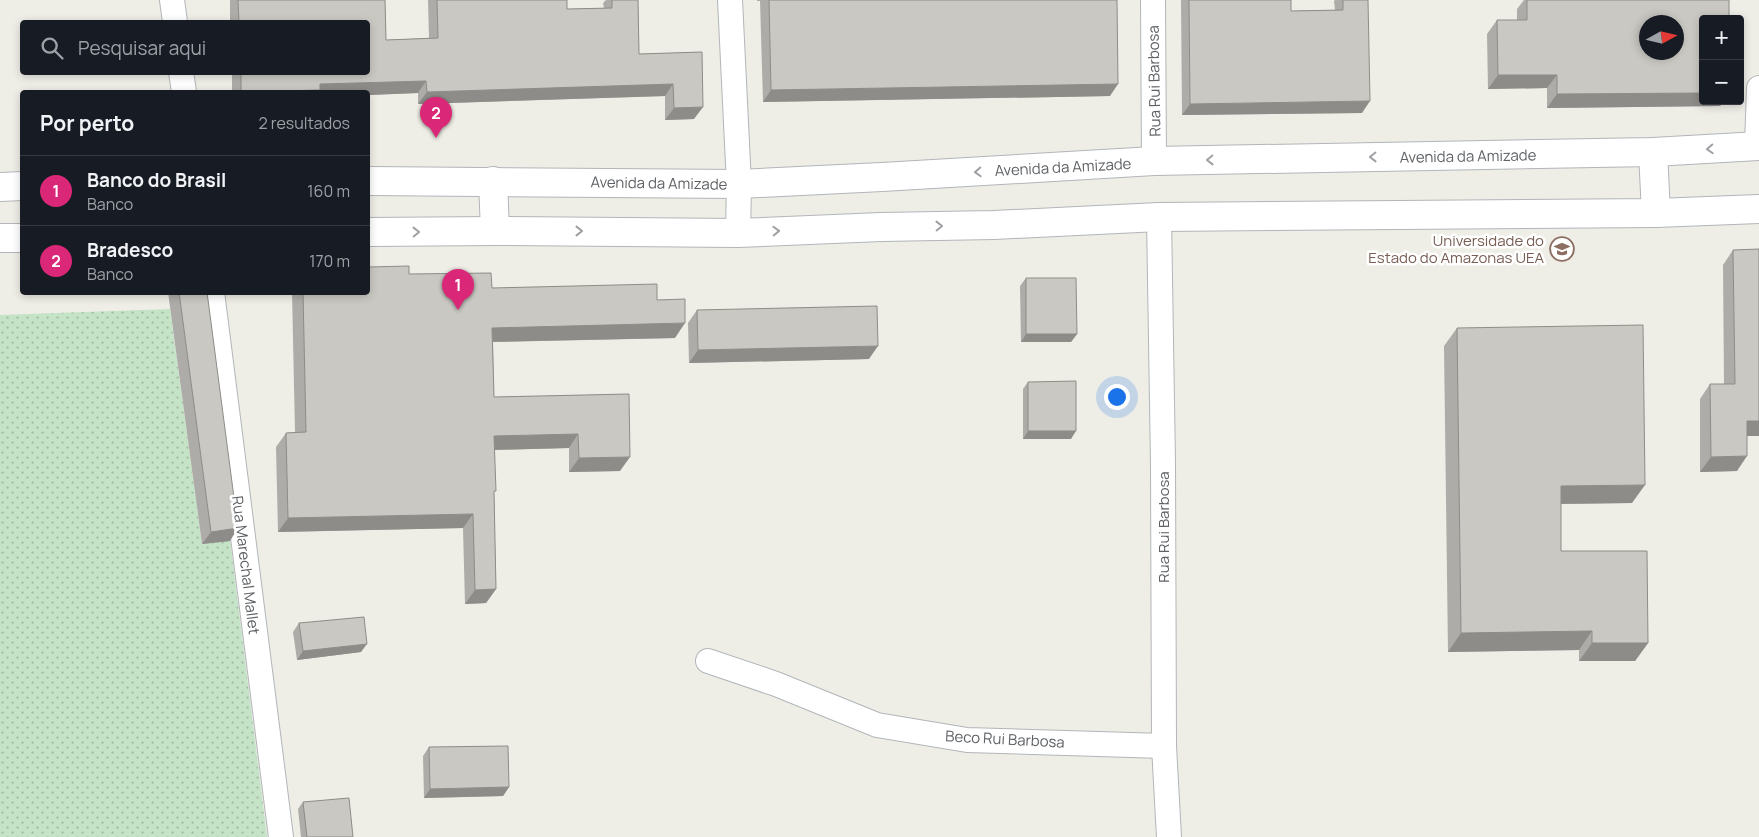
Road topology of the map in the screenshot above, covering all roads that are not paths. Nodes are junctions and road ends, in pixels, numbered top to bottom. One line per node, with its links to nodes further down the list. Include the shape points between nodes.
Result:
1 (172, 0): 4 (street)
2 (730, 0): 13 (street)
3 (1153, 0): 10 (street, Rua Rui Barbosa)
4 (175, 20)
5 (181, 75): 7 (street)
6 (1759, 88): 8 (street)
7 (184, 90)
8 (1758, 146): 9 (main road, Avenida da Amizade, one-way to 9)
9 (1653, 152): 10 (main road, Avenida da Amizade, one-way to 10); 15 (main road)
10 (1154, 161): 13 (main road, Avenida da Amizade, one-way to 13)
11 (370, 180): 12 (main road, Avenida da Amizade)
12 (493, 181): 13 (main road, Avenida da Amizade); 17 (main road)
13 (739, 184): 19 (street)
14 (1759, 209): 15 (main road)
15 (1656, 213): 16 (main road)
16 (1159, 216): 19 (main road, one-way to 16, via 994,226); 24 (street, Rua Rui Barbosa)
17 (495, 231): 18 (main road, one-way to 17); 19 (main road, one-way to 19)
18 (370, 232)
19 (738, 233)
20 (0, 238): 21 (main road)
21 (20, 238)
22 (212, 295): 25 (street, Rua Marechal Mallet)
23 (708, 661): 24 (street, Beco Rui Barbosa, via 776,684 877,726 967,740)
24 (1164, 746): 26 (street, Rua Rui Barbosa)
25 (281, 837)
26 (1170, 837)

